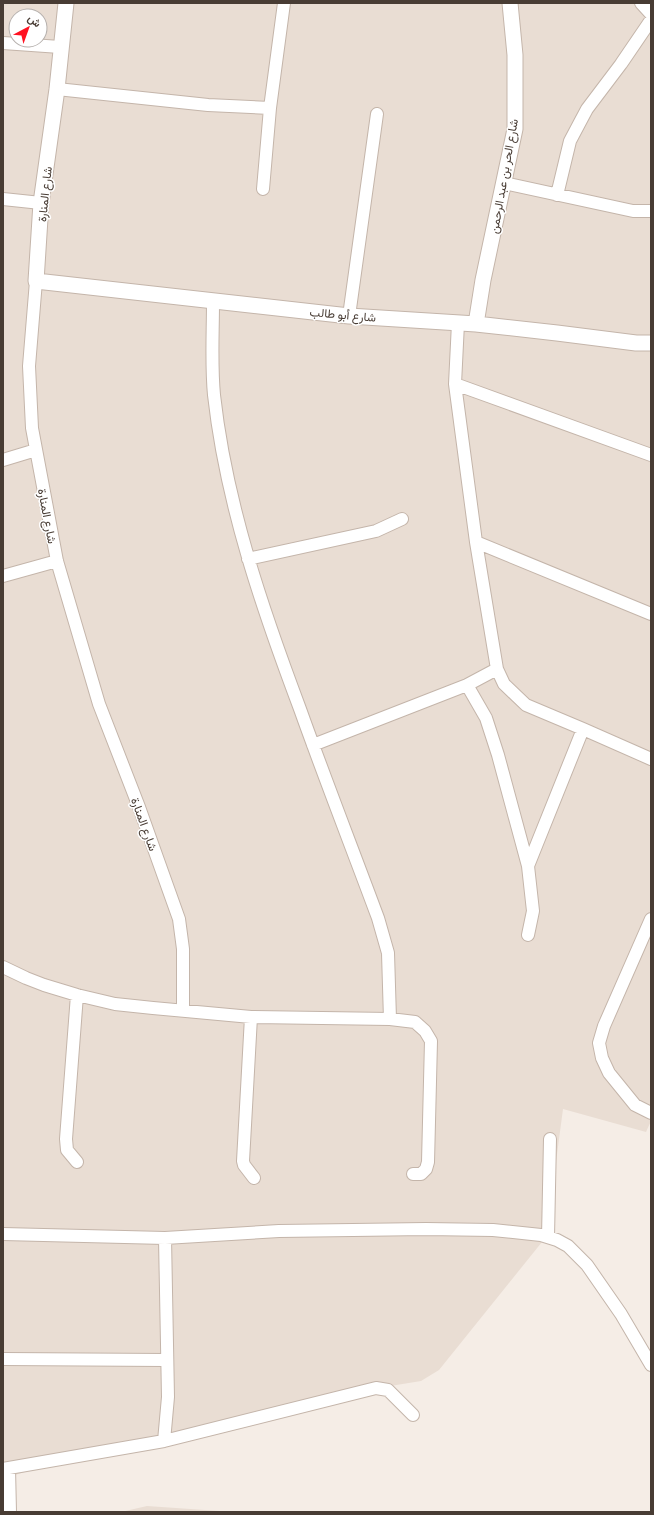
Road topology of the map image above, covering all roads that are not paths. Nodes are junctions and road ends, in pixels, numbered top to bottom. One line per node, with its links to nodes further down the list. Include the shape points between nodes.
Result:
1 (66, 3): 8 (street, شارع المنارة)
2 (284, 3): 10 (street)
3 (510, 3): 12 (street, شارع الحر بن عبد الرحمن, via 515,129)
4 (641, 3): 5 (street)
5 (651, 14)
6 (651, 20): 14 (street, via 579,124 570,141)
7 (3, 43): 8 (street)
8 (60, 47): 9 (street, شارع المنارة)
9 (57, 89): 10 (street, via 208,105); 16 (street, شارع المنارة)
10 (270, 108): 13 (street)
11 (377, 114): 20 (street)
12 (504, 183): 14 (street); 22 (street, شارع الحر بن عبد الرحمن)
13 (263, 189)
14 (557, 195): 17 (street, via 633,211)
15 (3, 199): 16 (street)
16 (41, 203): 18 (street, شارع المنارة)
17 (651, 211)
18 (36, 281): 19 (street, شارع أبو طالب); 26 (street, شارع المنارة, via 29,366 32,428)
19 (213, 302): 20 (street, شارع أبو طالب); 31 (street, via 214,396 227,474)
20 (349, 316): 21 (street, شارع أبو طالب)
21 (458, 323): 22 (street, شارع أبو طالب); 25 (street)
22 (476, 324): 23 (street, شارع أبو طالب)
23 (644, 343): 24 (street, شارع أبو طالب)
24 (651, 348)
25 (455, 384): 27 (street); 30 (street)
26 (36, 450): 28 (street); 32 (street, شارع المنارة)
27 (651, 455)
28 (3, 460)
29 (402, 519): 31 (street, via 376,531)
30 (476, 542): 34 (street); 35 (street)
31 (248, 559): 38 (street, via 272,634)
32 (57, 561): 33 (street); 45 (street, شارع المنارة, via 99,704 179,919 183,949)
33 (3, 576)
34 (651, 614)
35 (497, 669): 36 (street); 37 (street, via 504,684 526,705)
36 (467, 684): 38 (street); 40 (street, via 486,718)
37 (583, 729): 39 (street); 40 (street)
38 (313, 745): 47 (street, via 378,918 388,953)
39 (651, 759)
40 (528, 866): 42 (street, via 533,911)
41 (651, 919): 48 (street, via 599,1043 609,1073 635,1105)
42 (528, 935)
43 (3, 967): 44 (street, via 26,978)
44 (77, 995): 45 (street, via 115,1004); 50 (street, via 66,1139 67,1150)
45 (182, 1010): 46 (street)
46 (252, 1017): 47 (street); 52 (street, via 242,1155 244,1165)
47 (390, 1019): 51 (street, via 414,1022 425,1031 431,1041 428,1162 421,1174)
48 (651, 1113)
49 (550, 1139): 54 (street)
50 (77, 1162)
51 (413, 1174)
52 (254, 1178)
53 (3, 1234): 55 (street)
54 (548, 1237): 55 (street, via 493,1230 426,1229 280,1231); 58 (street, via 568,1246 587,1265 621,1314)
55 (165, 1238): 57 (street)
56 (3, 1359): 57 (street)
57 (166, 1360): 60 (street, via 168,1397)
58 (651, 1365)
59 (413, 1415): 60 (street, via 388,1390 376,1388)
60 (164, 1441): 61 (street)
61 (6, 1469): 62 (street)
62 (8, 1508)

